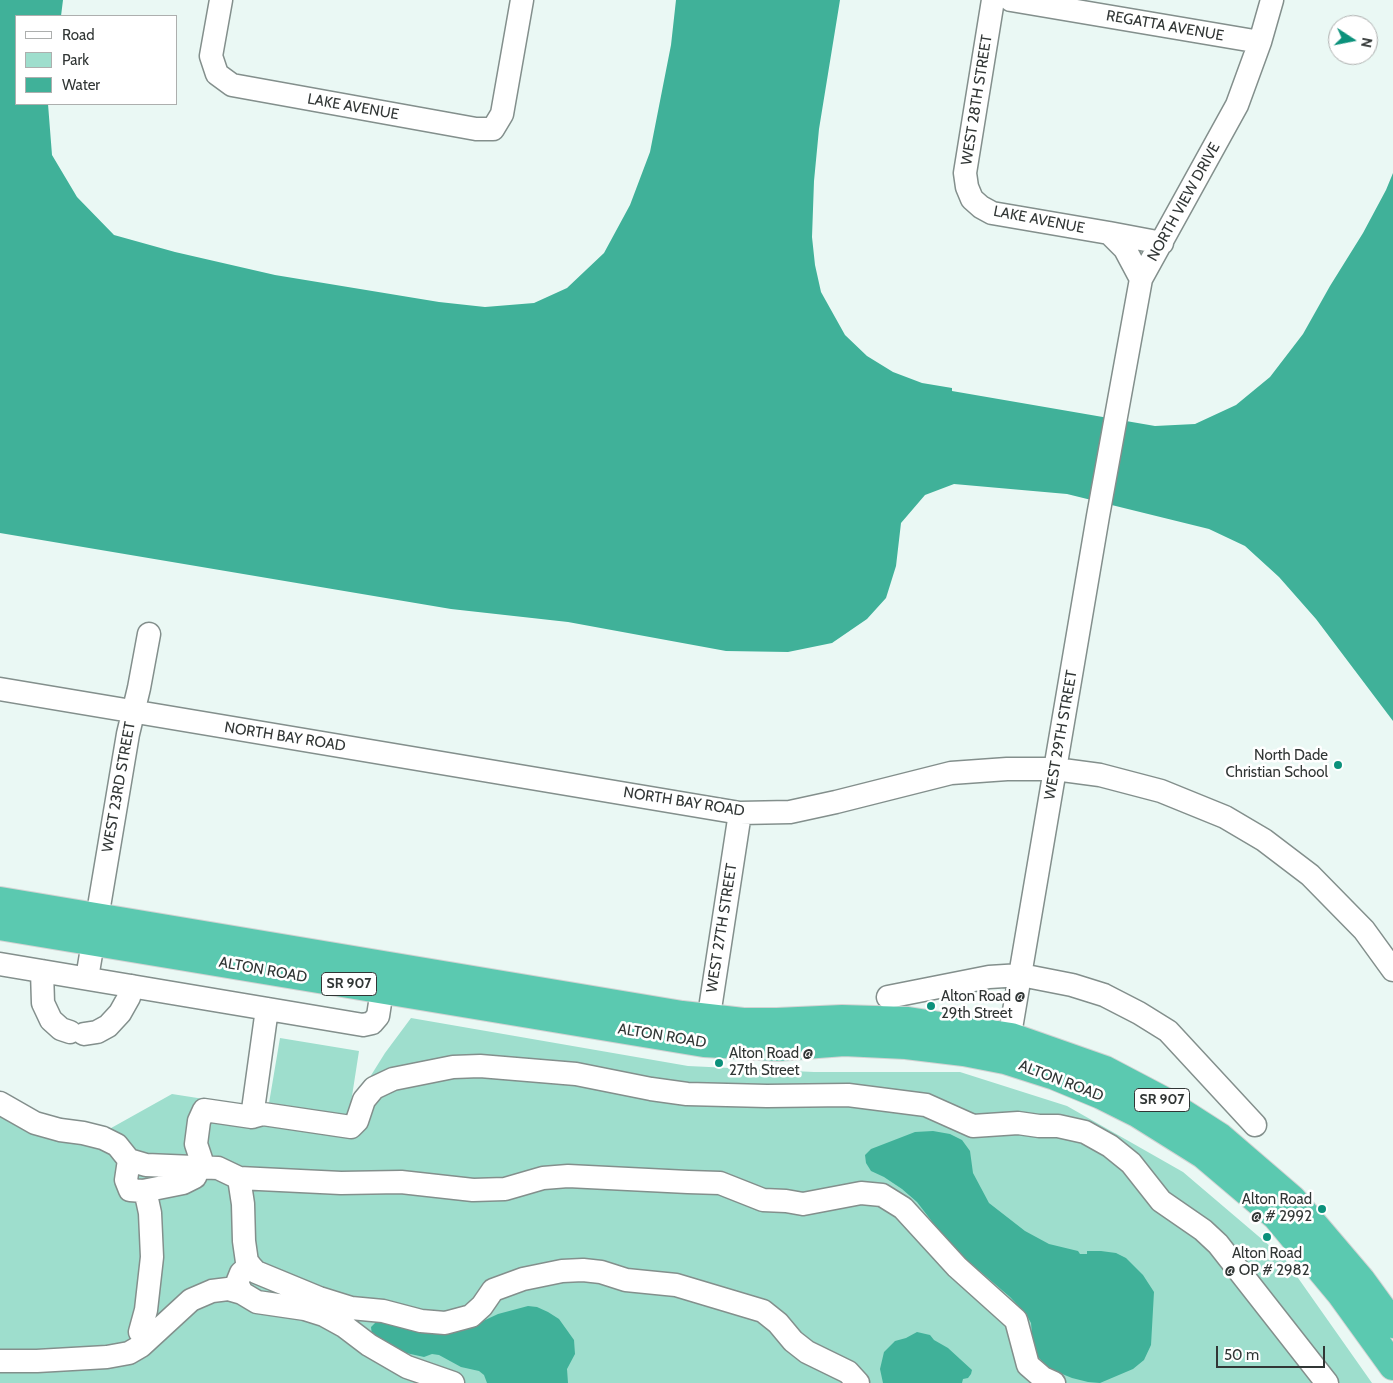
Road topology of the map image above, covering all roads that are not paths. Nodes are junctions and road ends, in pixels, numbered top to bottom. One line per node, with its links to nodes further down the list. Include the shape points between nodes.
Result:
1 (220, 0): 2 (street, LAKE AVENUE, via 211,56 217,74 232,85 476,129 493,128 502,114)
2 (522, 0)
3 (993, 0): 7 (street, WEST 28TH STREET, via 965,173)
4 (1011, 0): 6 (street, REGATTA AVENUE)
5 (1272, 0): 6 (street, NORTH VIEW DRIVE)
6 (1260, 42): 9 (street, NORTH VIEW DRIVE, via 1237,105)
7 (972, 199): 8 (street, LAKE AVENUE, via 992,213)
8 (1109, 233): 9 (street, LAKE AVENUE); 10 (street, via 1125,249)
9 (1162, 242): 10 (street, NORTH VIEW DRIVE)
10 (1141, 279): 11 (street, NORTH VIEW DRIVE)
11 (1117, 411): 15 (street, WEST 29TH STREET)
12 (149, 634): 14 (street, WEST 23RD STREET)
13 (0, 689): 14 (street, NORTH BAY ROAD)
14 (133, 711): 16 (street, NORTH BAY ROAD); 19 (street, WEST 23RD STREET)
15 (1055, 769): 16 (street, NORTH BAY ROAD, via 1008,768 951,773 790,812); 21 (street, NORTH BAY ROAD, via 1100,775 1161,791 1248,830 1310,875 1364,930); 23 (street, WEST 29TH STREET)
16 (740, 813): 29 (street, WEST 27TH STREET)
17 (0, 901): 19 (highway, ALTON ROAD / SR 907)
18 (0, 926): 19 (highway, ALTON ROAD / SR 907)
19 (95, 929): 24 (street, WEST 23RD STREET); 26 (highway, ALTON ROAD / SR 907); 29 (highway, ALTON ROAD / SR 907)
20 (0, 964): 22 (street)
21 (1393, 970)
22 (42, 971): 24 (street); 25 (street, via 43,1003 52,1020 61,1029 77,1033 97,1032 108,1026 120,1013)
23 (1021, 975): 27 (street, via 989,977); 30 (street, WEST 29TH STREET); 33 (street, via 1072,985 1104,996 1168,1031)
24 (87, 978): 25 (street)
25 (132, 986): 28 (street)
26 (382, 990): 28 (street, via 378,1016 372,1023 362,1025); 29 (highway, ALTON ROAD / SR 907)
27 (888, 997)
28 (268, 1009): 32 (street)
29 (706, 1031): 30 (highway, ALTON ROAD / SR 907, via 778,1047 844,1042 964,1052)
30 (1008, 1048): 38 (highway, ALTON ROAD / SR 907, via 1055,1076 1137,1113)
31 (0, 1103): 34 (street, via 35,1123 102,1138 117,1145)
32 (252, 1116): 35 (street, via 204,1110 196,1144); 48 (street, via 263,1114 351,1127 357,1121 364,1100 374,1088 393,1080 453,1067 480,1066 576,1074 687,1094 848,1095 902,1100 926,1104 972,1126 1018,1123 1085,1132 1131,1163 1161,1202 1218,1244)
33 (1255, 1125)
34 (129, 1160): 35 (street, via 146,1165); 37 (street, via 126,1180 130,1190)
35 (201, 1167): 36 (street, via 218,1168); 37 (street, via 195,1176 184,1182)
36 (239, 1178): 39 (street, via 246,1262); 47 (street, via 401,1182 473,1190 505,1189 543,1178 568,1176 720,1184 763,1200 803,1204 861,1193 882,1195 903,1208 957,1267 1016,1320 1028,1365)
37 (143, 1191): 42 (street, via 150,1213 152,1257)
38 (1284, 1208): 41 (highway, ALTON ROAD / SR 907, via 1361,1280); 44 (highway, ALTON ROAD / SR 907)
39 (250, 1265): 40 (street, via 240,1273 237,1283); 46 (street, via 256,1272 285,1285 351,1308 445,1323 471,1316 493,1290 523,1279 562,1271 602,1272 626,1280 676,1285 763,1311 807,1352 848,1372)
40 (242, 1293): 43 (street, via 228,1289 212,1291 191,1300 129,1353); 45 (street, via 257,1302 324,1315 400,1364)
41 (1393, 1324)
42 (140, 1332)
43 (0, 1361)
44 (1393, 1366)
45 (453, 1383)
46 (858, 1383)
47 (1054, 1383)
48 (1327, 1383)

